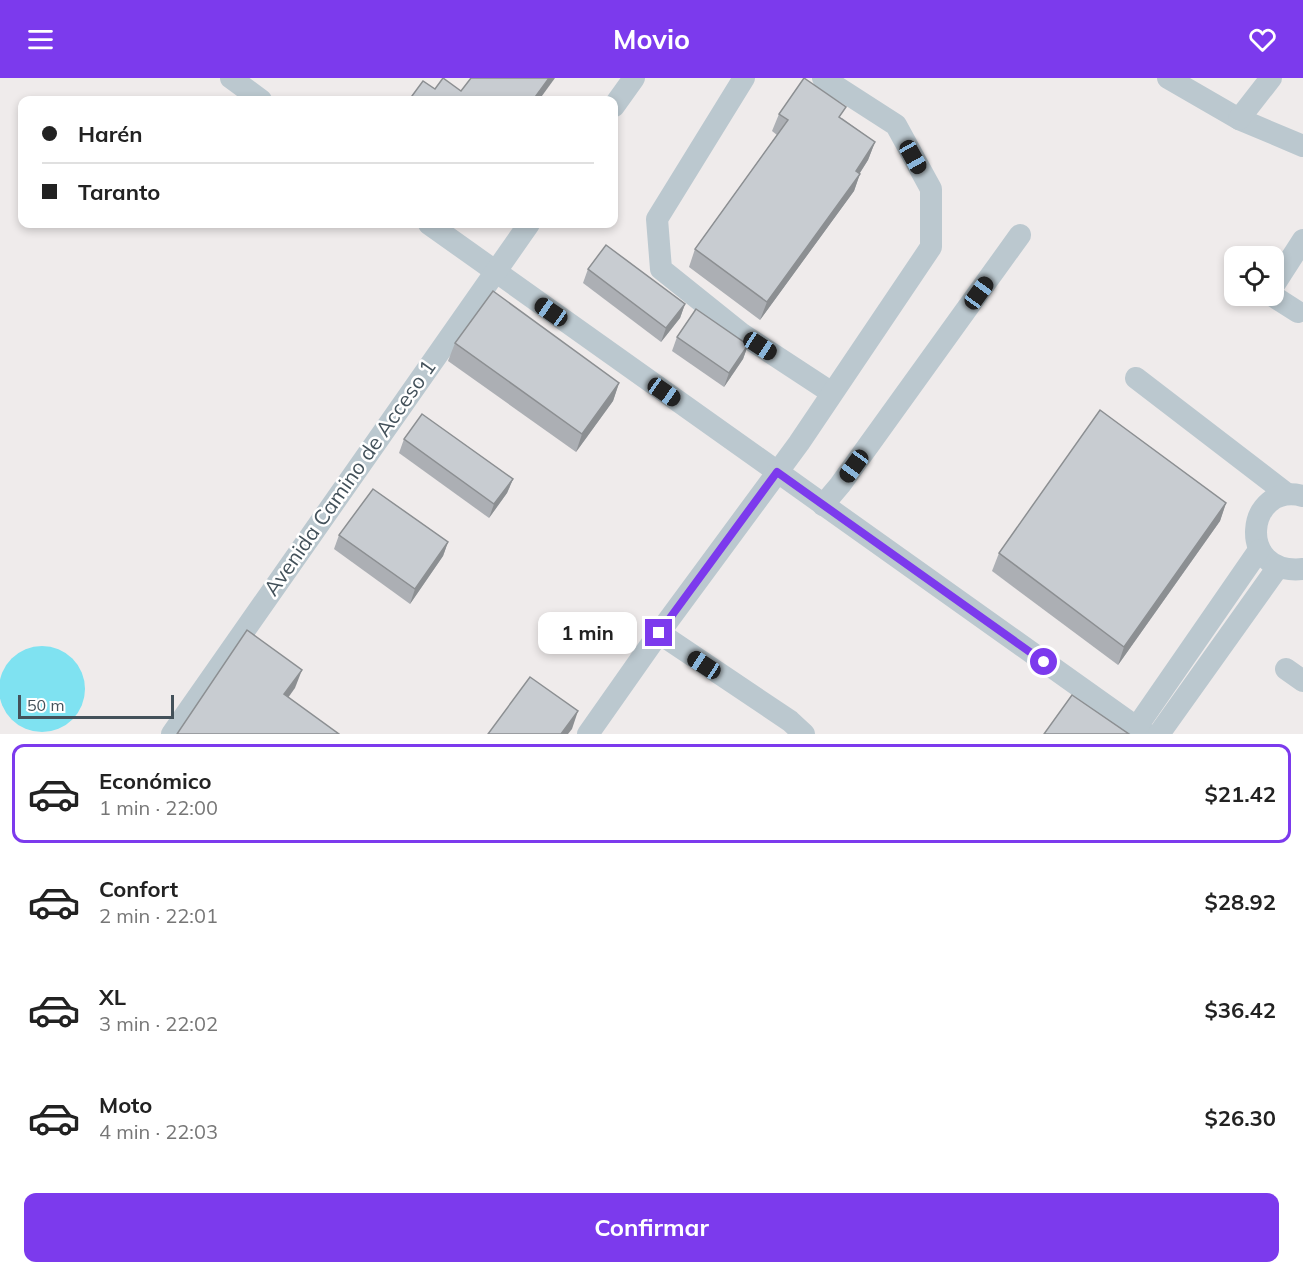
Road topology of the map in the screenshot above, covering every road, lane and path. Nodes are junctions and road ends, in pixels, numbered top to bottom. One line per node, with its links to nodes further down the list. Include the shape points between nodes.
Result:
1 (231, 78): 7 (street)
2 (634, 78): 8 (street)
3 (744, 78): 20 (street, via 657,219 661,269 741,334)
4 (823, 78): 20 (street, via 896,125 931,189 931,247)
5 (1168, 78): 9 (street)
6 (1271, 78): 9 (street)
7 (256, 96)
8 (618, 100)
9 (1239, 119): 10 (street)
10 (1303, 146)
11 (435, 228): 16 (street)
12 (526, 228): 16 (street, Avenida Camino de Acceso 1)
13 (1020, 235): 23 (street)
14 (1303, 240): 15 (street)
15 (1284, 269)
16 (494, 271): 21 (street); 31 (street, Avenida Camino de Acceso 1)
17 (1284, 303): 18 (street)
18 (1298, 312)
19 (1136, 378): 22 (street)
20 (832, 393): 21 (street)
21 (777, 472): 23 (street); 27 (street)
22 (1295, 495): 24 (street, via 1275,498 1259,515)
23 (823, 505): 30 (street)
24 (1259, 550): 25 (street); 28 (street)
25 (1278, 567): 26 (street); 29 (street)
26 (1303, 569)
27 (659, 633): 32 (street); 33 (street)
28 (1191, 649): 29 (street); 30 (street)
29 (1211, 662): 34 (street)
30 (1141, 731)
31 (172, 734)
32 (588, 734)
33 (804, 734)
34 (1159, 734)

